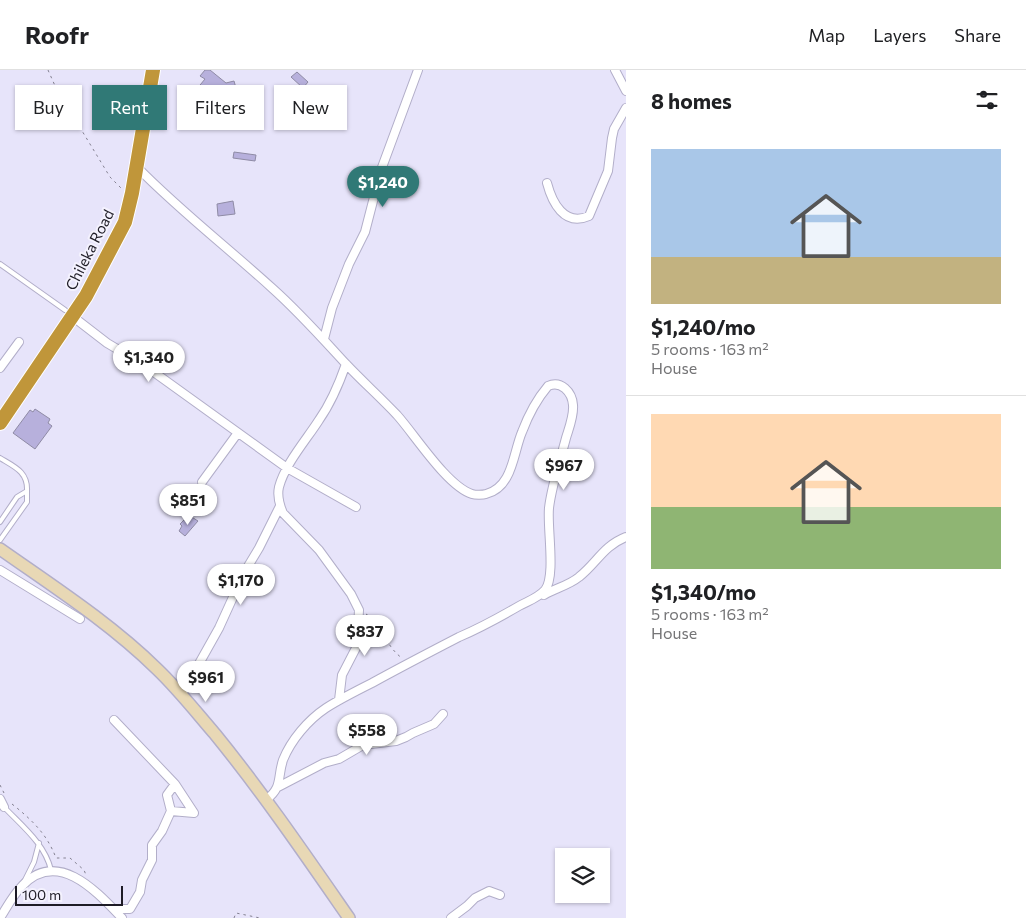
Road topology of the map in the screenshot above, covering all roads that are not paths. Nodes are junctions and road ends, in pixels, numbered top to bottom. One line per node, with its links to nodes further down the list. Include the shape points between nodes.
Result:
1 (146, 70): 10 (highway, via 117,219)
2 (154, 70): 7 (highway, Chileka Road)
3 (418, 70): 11 (street, via 381,170 365,232 332,308)
4 (615, 70): 5 (street)
5 (626, 91)
6 (626, 108): 8 (street, via 614,129 608,171 589,216 580,218 564,214 556,206)
7 (137, 167): 10 (highway, Chileka Road, via 125,222 102,267); 11 (street, via 273,288)
8 (547, 183)
9 (0, 264): 10 (lane)
10 (69, 313): 15 (highway, Chileka Road); 16 (highway, Chileka Road); 17 (street, via 101,339 144,365)
11 (324, 339): 13 (street)
12 (18, 342): 14 (street)
13 (346, 364): 19 (street, via 328,406); 29 (street, via 405,424 457,486 472,494 485,495 505,481 521,433 548,386 554,383 566,390 571,397 573,412 550,503 549,581)
14 (0, 368)
15 (0, 406)
16 (0, 423)
17 (238, 434): 19 (street); 20 (street)
18 (0, 458): 21 (lane, via 22,472 28,483)
19 (287, 468): 22 (street, via 280,485); 23 (street)
20 (202, 482)
21 (27, 491): 24 (lane, via 17,497); 26 (lane, via 27,502)
22 (280, 506): 31 (street); 32 (street, via 327,561 359,610 358,646 342,675)
23 (356, 507)
24 (0, 522)
25 (626, 537): 29 (street, via 613,542 578,578)
26 (0, 540)
27 (0, 549): 31 (main road, via 128,643)
28 (0, 570): 30 (street)
29 (535, 598): 32 (street)
30 (80, 619)
31 (182, 694): 37 (main road)
32 (339, 700): 36 (street, via 303,728 283,760)
33 (444, 714): 36 (street, via 434,724 406,737 363,745)
34 (114, 720): 35 (street)
35 (175, 784): 39 (street, via 167,795); 39 (street, via 194,813)
36 (278, 787): 37 (street)
37 (266, 800): 47 (main road)
38 (5, 801): 40 (lane)
39 (171, 811): 44 (street, via 152,844 152,860 140,892 130,909)
40 (38, 843): 41 (lane); 42 (lane, via 34,862)
41 (51, 870): 42 (street); 44 (street, via 76,877)
42 (22, 886): 45 (street)
43 (500, 895): 48 (street, via 489,891)
44 (114, 909): 46 (street)
45 (0, 918)
46 (122, 918)
47 (349, 918)
48 (451, 918)

